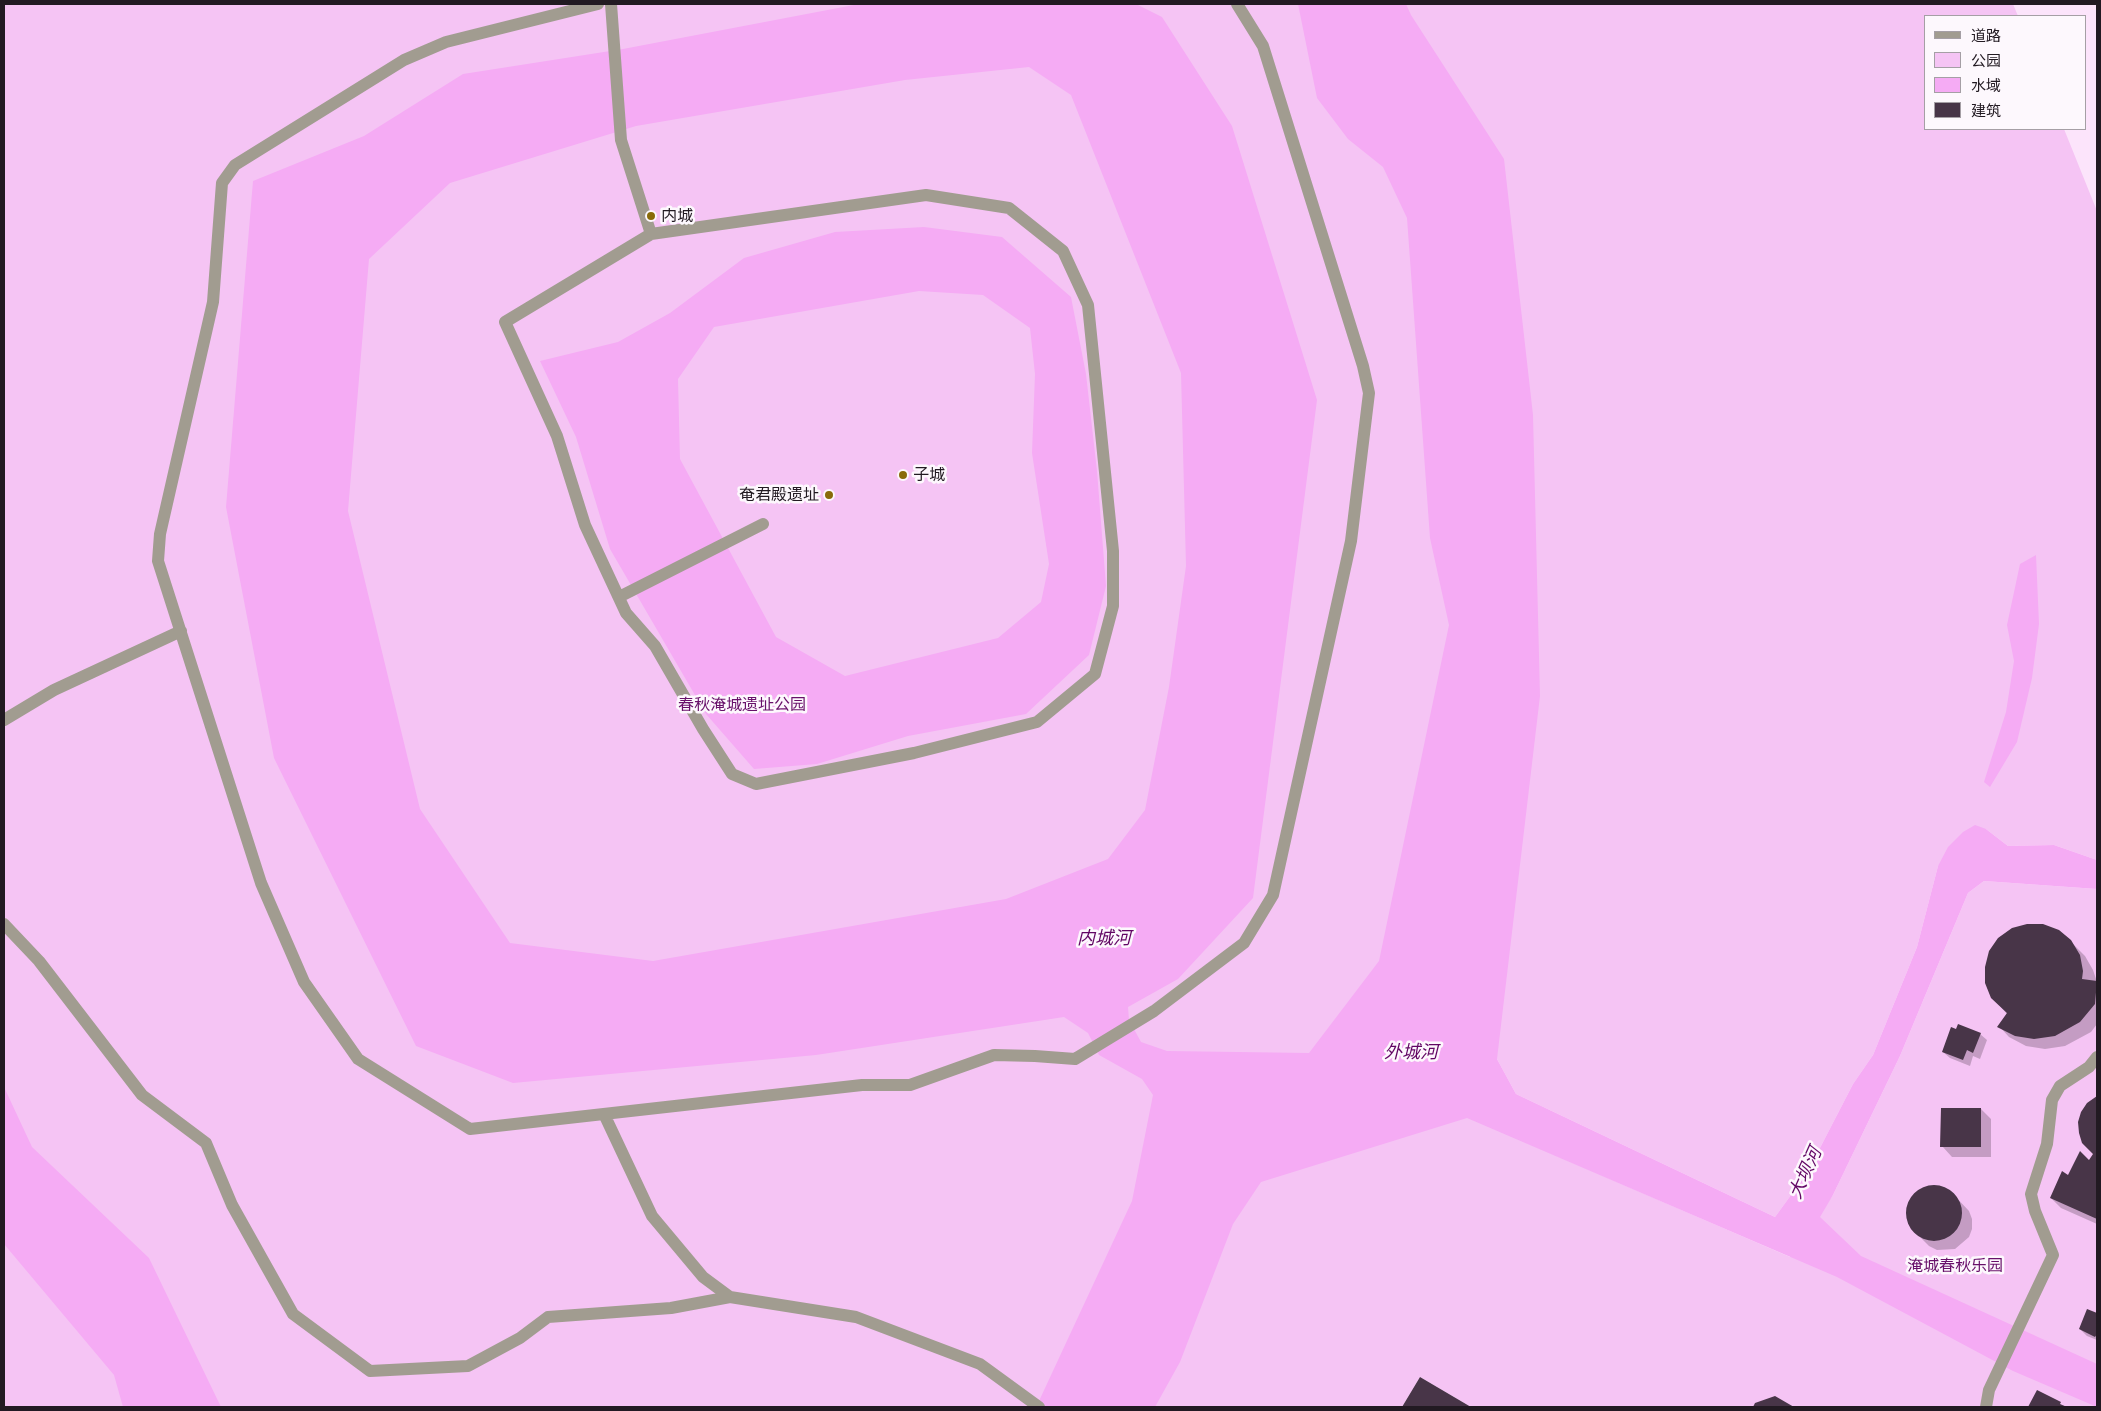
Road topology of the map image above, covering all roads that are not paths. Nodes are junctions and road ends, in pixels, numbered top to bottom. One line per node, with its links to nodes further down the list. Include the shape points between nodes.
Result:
1 (598, 4): 7 (lane, via 446,42 404,60 235,165 222,183 213,302 160,534 158,561)
2 (611, 4): 4 (lane, via 621,140)
3 (1238, 4): 11 (lane, via 1263,46 1369,393 1351,541 1273,895 1244,943 1154,1011 1075,1059 994,1055 910,1084 862,1085)
4 (652, 234): 6 (lane, via 505,322 557,436 585,525); 6 (lane, via 926,195 1009,208 1063,251 1088,305 1113,551 1113,606 1095,674 1037,722 914,753 756,784 732,774 655,646 626,613)
5 (763, 524): 6 (lane)
6 (623, 595)
7 (181, 631): 8 (lane, via 54,690); 11 (lane, via 261,883 304,982 358,1059 470,1129)
8 (4, 720)
9 (4, 924): 12 (lane, via 39,961 142,1094 206,1143 232,1205 293,1314 370,1371 468,1366 520,1338 548,1317 671,1308)
10 (2097, 1056): 14 (lane, via 2089,1067 2060,1086 2052,1100 2047,1144 2030,1194 2053,1255 1989,1390)
11 (604, 1114): 12 (lane, via 652,1216 703,1277)
12 (730, 1297): 13 (lane, via 856,1317 980,1364)
13 (1039, 1407)
14 (1986, 1407)

